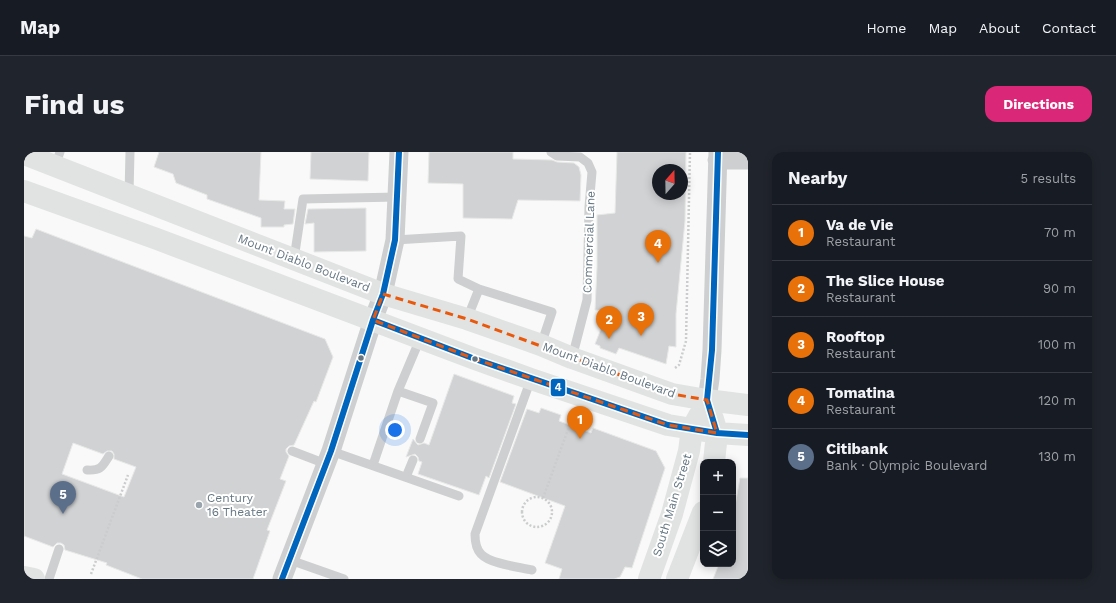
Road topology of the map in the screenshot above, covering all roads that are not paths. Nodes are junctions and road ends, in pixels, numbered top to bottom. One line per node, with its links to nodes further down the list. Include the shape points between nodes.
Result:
1 (130, 152): 9 (lane)
2 (399, 152): 10 (street)
3 (551, 152): 19 (lane, Commercial Lane, via 557,156 580,157 588,163 592,172 587,300)
4 (24, 154): 6 (main road, Mount Diablo Boulevard)
5 (718, 156): 7 (street); 22 (street, via 712,350)
6 (58, 159): 9 (main road, Mount Diablo Boulevard)
7 (748, 160)
8 (24, 191): 16 (main road)
9 (129, 194): 12 (main road, Mount Diablo Boulevard)
10 (397, 197): 11 (street); 12 (lane, via 303,199)
11 (394, 240): 13 (lane, via 461,236 458,279); 14 (street)
12 (294, 260): 14 (main road, Mount Diablo Boulevard)
13 (478, 289): 15 (lane); 18 (lane, via 552,312)
14 (384, 294): 15 (main road, Mount Diablo Boulevard); 16 (street)
15 (467, 319): 18 (main road, Mount Diablo Boulevard)
16 (373, 320): 17 (main road); 30 (street)
17 (420, 339): 20 (main road); 21 (lane)
18 (541, 345): 19 (main road, Mount Diablo Boulevard)
19 (572, 358): 22 (main road, Mount Diablo Boulevard, via 672,394)
20 (531, 379): 24 (main road, via 668,425); 40 (lane, via 475,534 475,544 481,554 491,560)
21 (398, 391): 27 (lane, via 432,403); 33 (lane)
22 (707, 400): 23 (main road, Mount Diablo Boulevard); 24 (main road, South Main Street); 25 (main road)
23 (748, 405)
24 (692, 429): 25 (main road); 46 (main road, South Main Street, via 689,451 674,507)
25 (717, 433): 26 (main road); 31 (main road)
26 (748, 435)
27 (420, 439)
28 (292, 451): 30 (lane)
29 (109, 456): 34 (lane, via 96,471)
30 (329, 458): 33 (lane); 39 (street)
31 (714, 459)
32 (413, 460): 35 (lane)
33 (373, 465): 35 (lane)
34 (87, 470)
35 (406, 477): 36 (lane)
36 (459, 496)
37 (700, 520): 47 (main road)
38 (59, 549): 43 (lane)
39 (290, 560): 44 (street); 45 (lane)
40 (532, 570)
41 (24, 577): 42 (main road)
42 (34, 579)
43 (48, 579)
44 (282, 579)
45 (344, 579)
46 (649, 579)
47 (677, 579)

